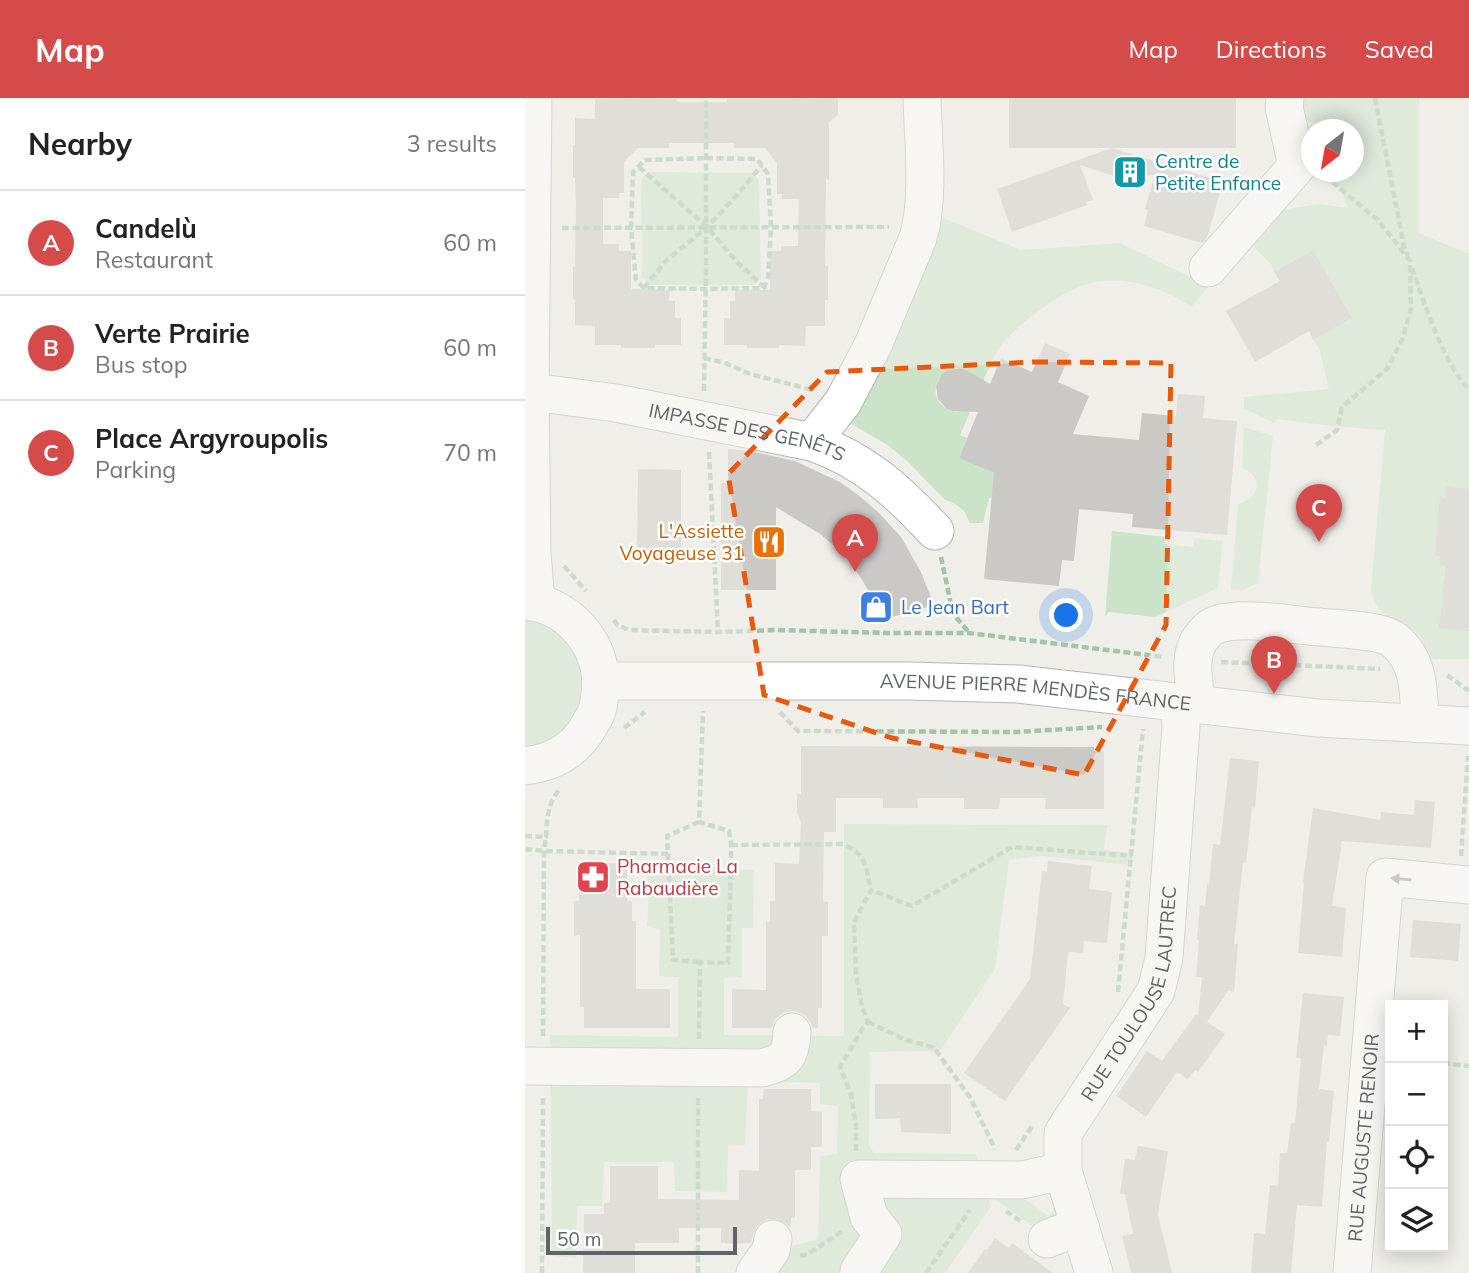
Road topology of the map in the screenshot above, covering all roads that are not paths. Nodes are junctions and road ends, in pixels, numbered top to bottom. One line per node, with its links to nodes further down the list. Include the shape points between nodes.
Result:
1 (533, 98): 5 (street)
2 (922, 98): 6 (street, via 925,200 920,233 873,345 843,402)
3 (1285, 98): 4 (street, via 1297,166)
4 (1208, 268)
5 (528, 391): 6 (street, IMPASSE DES GENÊTS, via 616,403 706,407); 8 (street)
6 (812, 442): 7 (street, IMPASSE DES GENÊTS, via 874,474)
7 (935, 531)
8 (530, 601): 9 (street, via 561,612 582,630 596,654)
9 (601, 681): 10 (street, AVENUE PIERRE MENDÈS FRANCE, via 1018,684); 13 (street, via 598,710 584,735 565,752)
10 (1189, 704): 11 (street, AVENUE PIERRE MENDÈS FRANCE); 11 (street, RUE TOULOUSE LAUTREC, via 1194,650 1203,634 1229,622 1277,622 1393,638 1418,678); 17 (street, RUE TOULOUSE LAUTREC, via 1181,727 1164,958 1156,991 1063,1133)
11 (1420, 724): 12 (street, AVENUE PIERRE MENDÈS FRANCE)
12 (1469, 726)
13 (525, 766)
14 (1464, 885): 20 (street, RUE AUGUSTE RENOIR, one-way to 20, via 1385,877)
15 (792, 1032): 16 (street, via 791,1049 781,1063 762,1069)
16 (525, 1066)
17 (1063, 1171): 18 (street, via 1022,1180 859,1179 869,1217 883,1234); 19 (street, RUE TOULOUSE LAUTREC, via 1063,1232)
18 (859, 1270)
19 (1094, 1273)
20 (1352, 1273)

